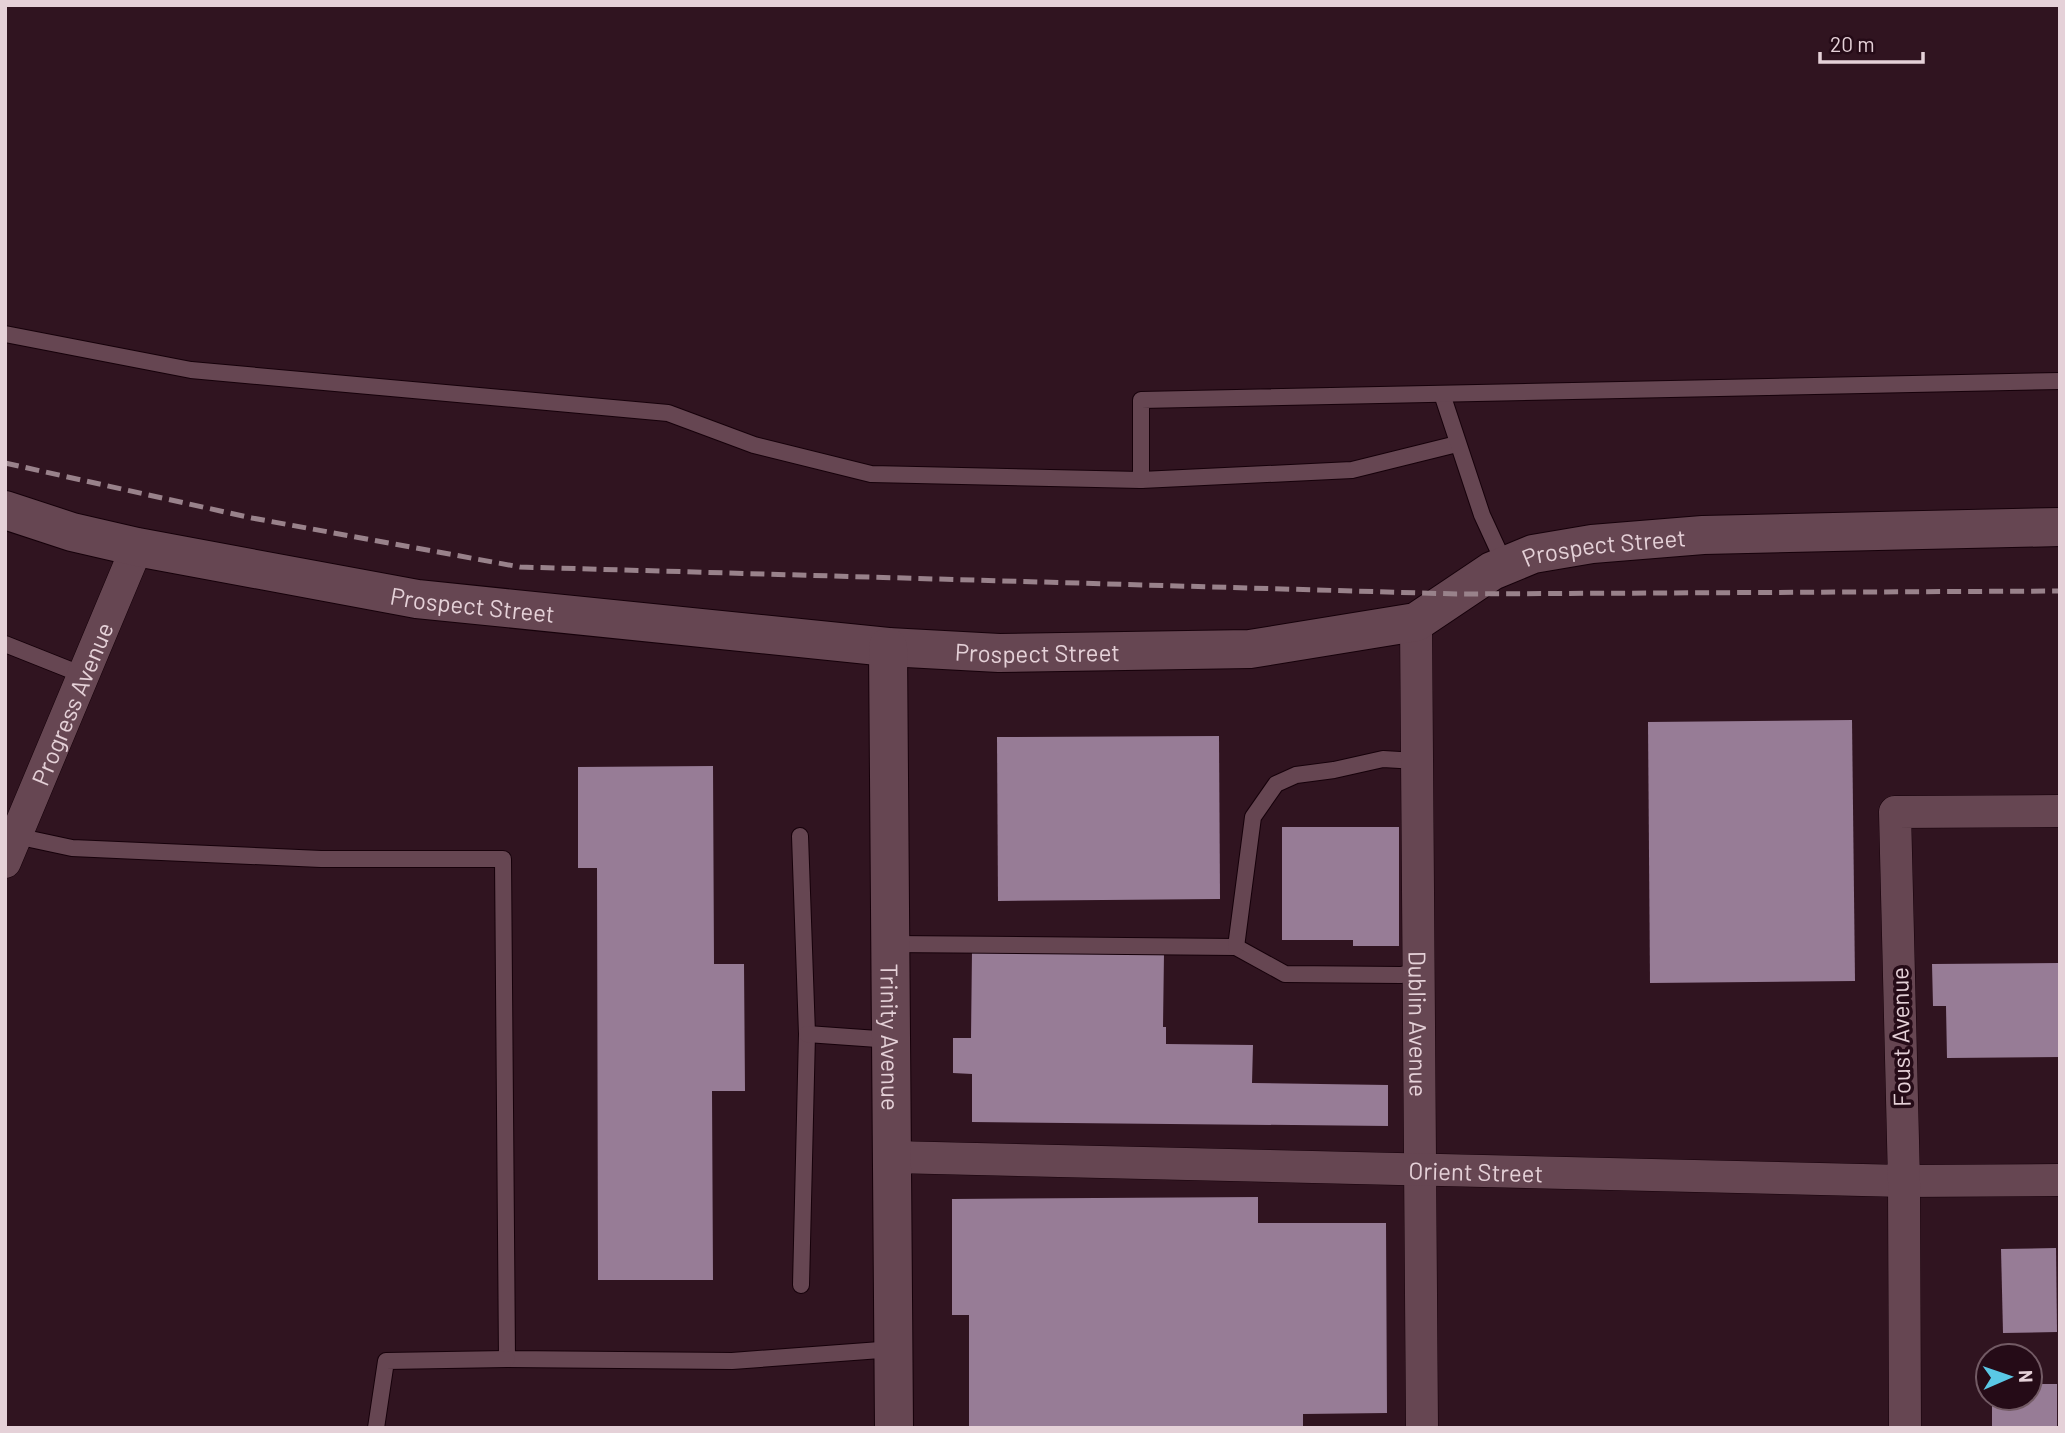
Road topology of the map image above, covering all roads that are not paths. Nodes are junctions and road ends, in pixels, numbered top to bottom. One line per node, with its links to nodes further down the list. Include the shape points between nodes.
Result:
1 (5, 334): 5 (lane, via 191,370 668,413 754,445 871,474)
2 (2060, 381): 3 (lane)
3 (1442, 394): 4 (lane); 5 (lane, via 1141,400)
4 (1457, 444): 5 (lane, via 1352,470); 9 (lane)
5 (1141, 480)
6 (5, 510): 8 (street, Prospect Street)
7 (2060, 527): 9 (street, Prospect Street, via 1703,535 1592,544 1533,554)
8 (137, 547): 11 (street, Prospect Street, via 417,599); 13 (street, Progress Avenue)
9 (1505, 565): 10 (street, Prospect Street)
10 (1416, 622): 11 (street, Prospect Street, via 1251,649 999,653); 14 (street, Dublin Avenue)
11 (888, 646): 18 (street, Trinity Avenue)
12 (7, 650): 13 (lane)
13 (83, 675): 17 (street, Progress Avenue)
14 (1417, 761): 19 (lane, via 1383,759 1296,775 1276,785 1253,817); 20 (street, Dublin Avenue)
15 (2060, 811): 26 (street, Foust Avenue, via 1895,812)
16 (800, 836): 21 (lane)
17 (10, 849): 29 (lane, via 321,859 503,859)
18 (891, 944): 19 (lane); 22 (street, Trinity Avenue)
19 (1236, 947): 20 (lane, via 1286,974 1401,975)
20 (1419, 971): 24 (street, Dublin Avenue)
21 (807, 1034): 22 (lane); 27 (lane)
22 (892, 1040): 23 (street, Trinity Avenue)
23 (893, 1157): 24 (street, Orient Street); 28 (street, Trinity Avenue)
24 (1421, 1170): 26 (street, Orient Street); 32 (street, Dublin Avenue)
25 (2060, 1180): 26 (street, Orient Street)
26 (1903, 1181): 33 (street, Foust Avenue)
27 (801, 1285)
28 (894, 1349): 29 (lane, via 732,1361); 31 (street, Trinity Avenue)
29 (507, 1359): 30 (lane, via 386,1361)
30 (376, 1428)
31 (894, 1428)
32 (1422, 1428)
33 (1905, 1428)

